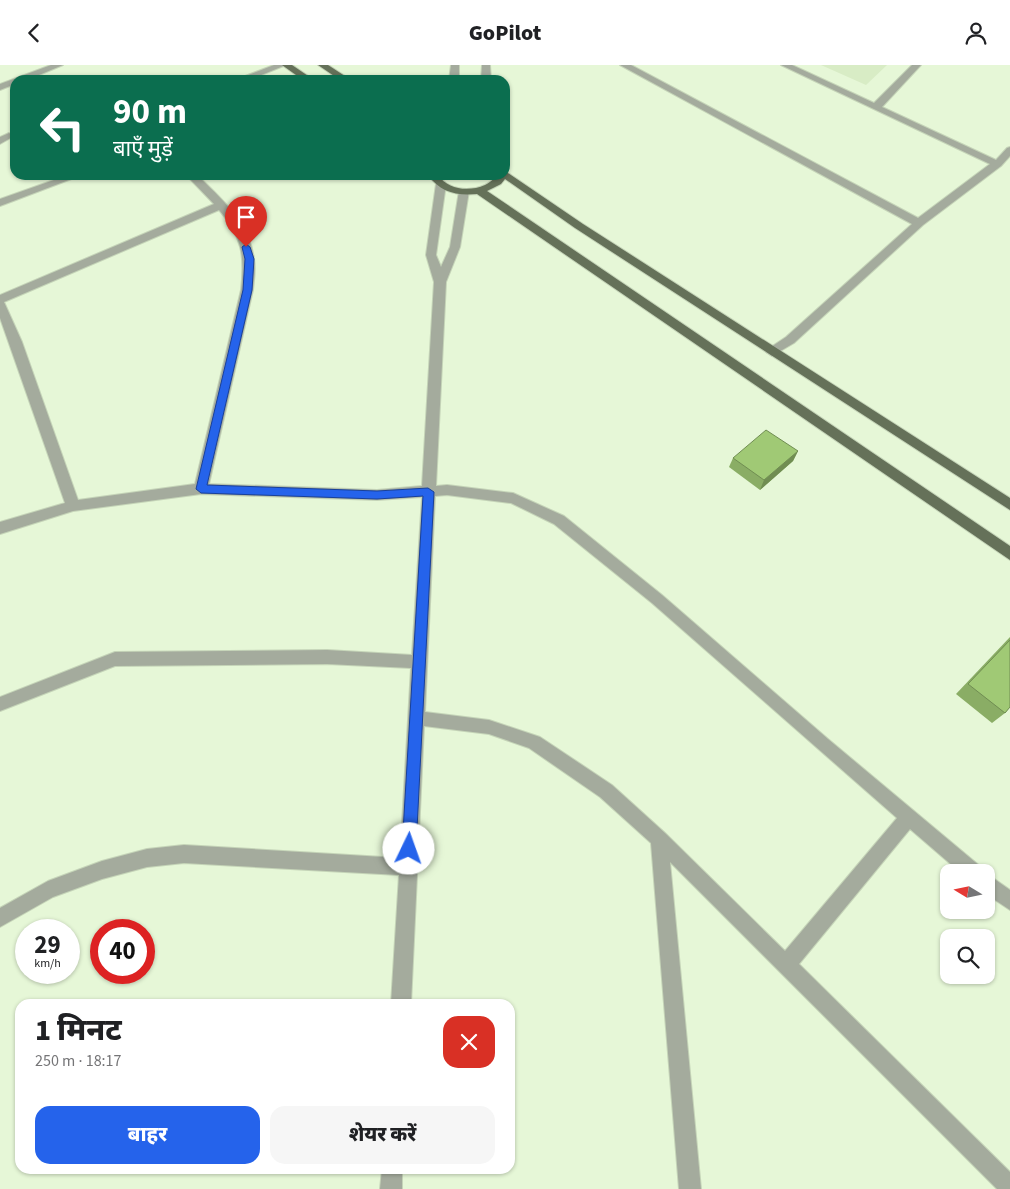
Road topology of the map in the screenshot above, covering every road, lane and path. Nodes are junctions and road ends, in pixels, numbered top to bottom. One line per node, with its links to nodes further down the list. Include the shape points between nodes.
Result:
1 (59, 65): 9 (street)
2 (282, 65): 10 (street)
3 (286, 65): 11 (main road)
4 (322, 65): 12 (main road)
5 (624, 65): 8 (street)
6 (785, 65): 13 (street)
7 (918, 65): 13 (street)
8 (642, 69): 26 (street)
9 (32, 75)
10 (254, 75)
11 (301, 75)
12 (338, 75)
13 (877, 106): 15 (street)
14 (1010, 150): 15 (street)
15 (997, 164): 26 (street)
16 (510, 178): 30 (main road)
17 (63, 180): 24 (street)
18 (196, 180): 25 (street)
19 (437, 180): 21 (main road)
20 (500, 180): 23 (main road)
21 (441, 184): 22 (main road); 27 (street, via 430,255)
22 (464, 191): 23 (main road); 27 (street, via 455,247)
23 (478, 191): 36 (main road)
24 (0, 203)
25 (221, 205): 28 (street); 31 (street, via 242,234 249,259 247,290)
26 (919, 223): 30 (street, via 790,340)
27 (440, 282): 32 (street)
28 (0, 299)
29 (0, 303): 34 (street)
30 (772, 352): 33 (main road)
31 (201, 489): 32 (street, via 377,495); 34 (street)
32 (428, 492): 37 (street); 40 (street, via 447,490 513,498 559,520 657,599)
33 (1010, 505)
34 (72, 507): 35 (street)
35 (0, 528)
36 (1010, 554)
37 (419, 662): 38 (street, via 327,657 115,659); 39 (street)
38 (0, 705)
39 (416, 718): 41 (street, via 489,727 534,742 606,791); 43 (street)
40 (909, 817): 42 (street); 47 (street)
41 (659, 839): 47 (street); 52 (street)
42 (964, 864)
43 (408, 867): 46 (street, via 184,855 147,858 48,890); 48 (street)
44 (995, 889): 45 (street)
45 (1010, 901)
46 (0, 918)
47 (787, 964): 50 (street)
48 (401, 999)
49 (392, 1174): 51 (street)
50 (1010, 1187)
51 (391, 1189)
52 (690, 1189)

